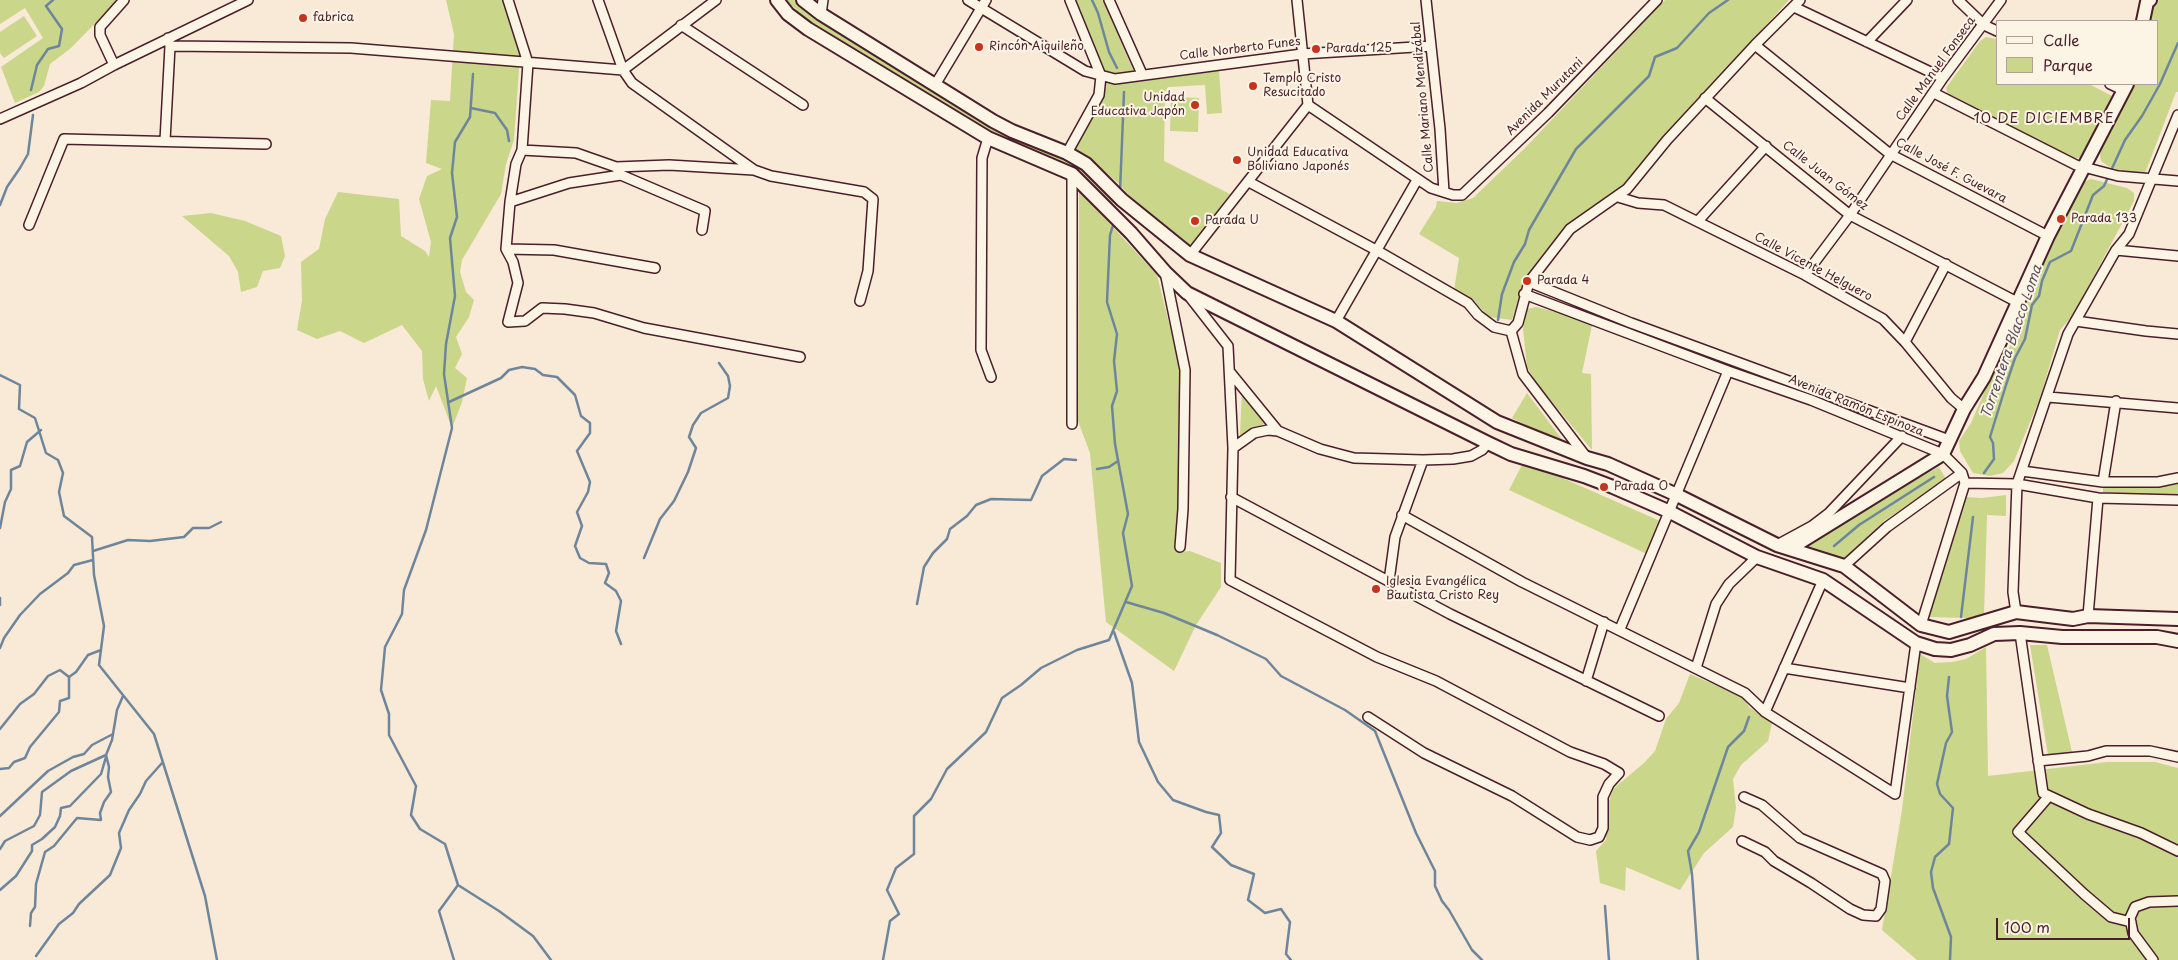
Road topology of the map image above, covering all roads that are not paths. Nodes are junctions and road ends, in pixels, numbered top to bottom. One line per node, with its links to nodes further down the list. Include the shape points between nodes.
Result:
1 (124, 0): 32 (street, via 100,27 100,35)
2 (248, 0): 26 (street)
3 (508, 0): 31 (street)
4 (598, 0): 33 (street)
5 (716, 0): 23 (street)
6 (777, 0): 45 (street, via 788,14 808,29)
7 (803, 0): 21 (street)
8 (823, 0): 21 (street)
9 (968, 0): 20 (street, Calle Norberto Funes)
10 (1070, 0): 35 (street)
11 (1109, 0): 34 (street)
12 (1297, 0): 30 (street)
13 (1426, 0): 29 (street, Calle Mariano Mendizábal)
14 (1657, 0): 61 (street, Avenida Murutani, via 1469,190 1462,195)
15 (1907, 0): 27 (street)
16 (1958, 0): 24 (street)
17 (2001, 0): 24 (street, Calle Manuel Fonseca)
18 (2146, 1): 22 (street)
19 (1797, 3): 27 (street); 28 (street)
20 (984, 4): 35 (street, Calle Norberto Funes, via 1085,71); 37 (street)
21 (821, 14): 37 (street)
22 (2143, 20)
23 (681, 25): 33 (street); 41 (street)
24 (1984, 25): 25 (street); 36 (street, Calle Manuel Fonseca)
25 (1996, 31)
26 (169, 42): 31 (street, via 351,48); 32 (street); 46 (street)
27 (1867, 42): 36 (street)
28 (1755, 45): 40 (street); 51 (street, Calle José F. Guevara)
29 (1431, 46): 30 (street, Calle Norberto Funes); 61 (street, Calle Mariano Mendizábal)
30 (1302, 54): 34 (street, Calle Norberto Funes); 42 (street)
31 (528, 63): 33 (street); 49 (street)
32 (114, 65): 44 (street)
33 (623, 70): 54 (street, via 632,83)
34 (1142, 74): 35 (street, Calle Norberto Funes, via 1127,79)
35 (1101, 76): 50 (street, via 1099,95)
36 (1943, 78): 39 (street, Calle Manuel Fonseca)
37 (935, 86): 50 (street, via 1012,130)
38 (2125, 87): 53 (street)
39 (1934, 93): 51 (street, Calle Manuel Fonseca); 53 (street)
40 (1705, 98): 48 (street, Calle Juan Gómez); 62 (street)
41 (803, 105)
42 (1308, 105): 58 (street); 60 (street)
43 (2178, 115): 57 (street)
44 (0, 119)
45 (988, 138): 55 (street); 93 (street, via 982,158 981,340)
46 (165, 141): 47 (street); 67 (street, via 64,139)
47 (266, 144)
48 (1766, 146): 64 (street, Calle Juan Gómez); 66 (street)
49 (522, 150): 52 (street, via 576,153); 63 (street, via 516,164)
50 (1067, 153): 65 (street, via 1086,164)
51 (1890, 154): 64 (street, Calle Manuel Fonseca); 70 (street, Calle José F. Guevara)
52 (616, 167): 54 (street, via 669,165); 56 (street)
53 (2084, 167): 57 (street, via 2118,176); 70 (street)
54 (754, 170): 83 (street, via 771,176 864,192 873,199 868,271)
55 (1072, 174): 69 (street); 98 (street)
56 (621, 175): 63 (street, via 569,183); 68 (street, via 705,211)
57 (2153, 179): 59 (street); 73 (street, via 2128,234)
58 (1417, 180): 61 (street); 72 (street)
59 (2178, 181)
60 (1248, 182): 72 (street); 74 (street)
61 (1444, 192)
62 (1618, 197): 66 (street, Calle Vicente Helguero, via 1664,205); 80 (street, via 1570,229)
63 (510, 202): 71 (street)
64 (1850, 215): 76 (street, Calle Juan Gómez); 79 (street, Calle Manuel Fonseca)
65 (1144, 218): 69 (street); 74 (street)
66 (1698, 221): 79 (street, Calle Vicente Helguero)
67 (29, 225)
68 (702, 230)
69 (1131, 233): 78 (street)
70 (2048, 236): 84 (street)
71 (506, 249): 77 (street, via 554,250); 90 (street, via 518,283 508,322 525,321 542,308 565,309 594,313 644,328)
72 (1376, 250): 85 (street); 87 (street, via 1468,303 1494,327)
73 (2116, 250): 75 (street); 86 (street)
74 (1190, 255): 85 (street)
75 (2178, 256)
76 (1946, 264): 84 (street, Calle Juan Gómez); 89 (street)
77 (655, 268)
78 (1165, 272): 81 (street); 122 (street, via 1185,370)
79 (1805, 275): 89 (street, Calle Vicente Helguero, via 1883,319)
80 (1529, 282): 82 (street); 101 (street, Avenida Ramón Espinoza)
81 (1187, 293): 92 (street, via 1228,346); 102 (street)
82 (1524, 294): 87 (street, via 1518,323); 91 (street, Avenida Ramón Espinoza)
83 (860, 302)
84 (2017, 302): 97 (street, via 1984,377)
85 (1336, 321): 105 (street, via 1497,422)
86 (2076, 321): 88 (street); 94 (street)
87 (1511, 331): 105 (street, via 1523,374)
88 (2178, 334)
89 (1905, 342): 97 (street, Calle Vicente Helguero)
90 (800, 357)
91 (1728, 371): 100 (street, Avenida Ramón Espinoza); 115 (street)
92 (1230, 372): 99 (street); 103 (street)
93 (991, 377)
94 (2048, 396): 95 (street); 108 (street)
95 (2116, 401): 96 (street); 112 (street)
96 (2178, 408)
97 (1964, 409): 101 (street)
98 (1072, 424)
99 (1278, 431): 103 (street, via 1254,433); 106 (street, via 1340,456)
100 (1902, 436): 104 (street, Avenida Ramón Espinoza); 121 (street, via 1829,513)
101 (1949, 440): 104 (street)
102 (1488, 443): 106 (street, via 1471,456); 111 (street, via 1511,454)
103 (1233, 448): 116 (street)
104 (1943, 454): 109 (street, Avenida Ramón Espinoza); 123 (street)
105 (1587, 458): 107 (street)
106 (1423, 460): 120 (street)
107 (1608, 464): 111 (street); 115 (street)
108 (2022, 471): 112 (street); 114 (street)
109 (1962, 473): 113 (street, Avenida Ramón Espinoza); 125 (street, via 1887,527)
110 (2178, 478): 112 (street, via 2158,482)
111 (1600, 482): 119 (street)
112 (2103, 482)
113 (1965, 483): 114 (street); 132 (street)
114 (2017, 484): 117 (street); 128 (street, via 2013,592)
115 (1677, 495): 119 (street); 121 (street)
116 (1231, 496): 126 (street); 143 (street, via 1230,580 1377,657 1436,681 1570,752 1619,773 1603,797 1603,828 1599,837 1590,840 1577,837 1512,796 1424,753)
117 (2098, 498): 118 (street); 129 (street)
118 (2178, 500)
119 (1668, 510): 124 (street); 133 (street)
120 (1402, 515): 126 (street, via 1395,537); 131 (street, via 1522,582)
121 (1777, 545): 123 (street); 124 (street)
122 (1180, 547)
123 (1791, 548): 125 (street)
124 (1757, 557): 127 (street); 137 (street, via 1728,584 1716,604)
125 (1844, 566): 132 (street)
126 (1389, 580): 139 (street)
127 (1824, 580): 136 (street); 138 (street)
128 (2016, 612): 129 (street, via 2073,619); 132 (street, via 1949,632)
129 (2088, 616): 130 (street)
130 (2178, 619)
131 (1604, 622): 133 (street); 139 (street)
132 (1921, 625)
133 (1620, 629): 137 (street)
134 (2020, 633): 135 (street, via 2062,638 2157,637); 136 (street, via 1994,634 1951,650); 145 (street)
135 (2178, 641)
136 (1916, 643): 140 (street)
137 (1696, 668): 141 (street, via 1745,693)
138 (1784, 668): 140 (street); 141 (street)
139 (1586, 682): 142 (street)
140 (1910, 688): 141 (street, via 1895,794)
141 (1765, 712)
142 (1659, 716)
143 (1368, 717)
144 (2178, 757): 145 (street, via 2150,751 2106,751)
145 (2038, 761): 147 (street, via 2043,794)
146 (1744, 796): 148 (street, via 1762,805 1800,838 1882,874 1885,881 1881,909 1876,916 1850,909 1781,866 1765,852)
147 (2049, 796): 149 (street); 151 (street, via 2018,832 2111,917)
148 (1742, 841)
149 (2178, 850)
150 (2178, 902): 151 (street, via 2149,902 2135,907)
151 (2131, 922): 152 (street, via 2133,933)
152 (2153, 960)

